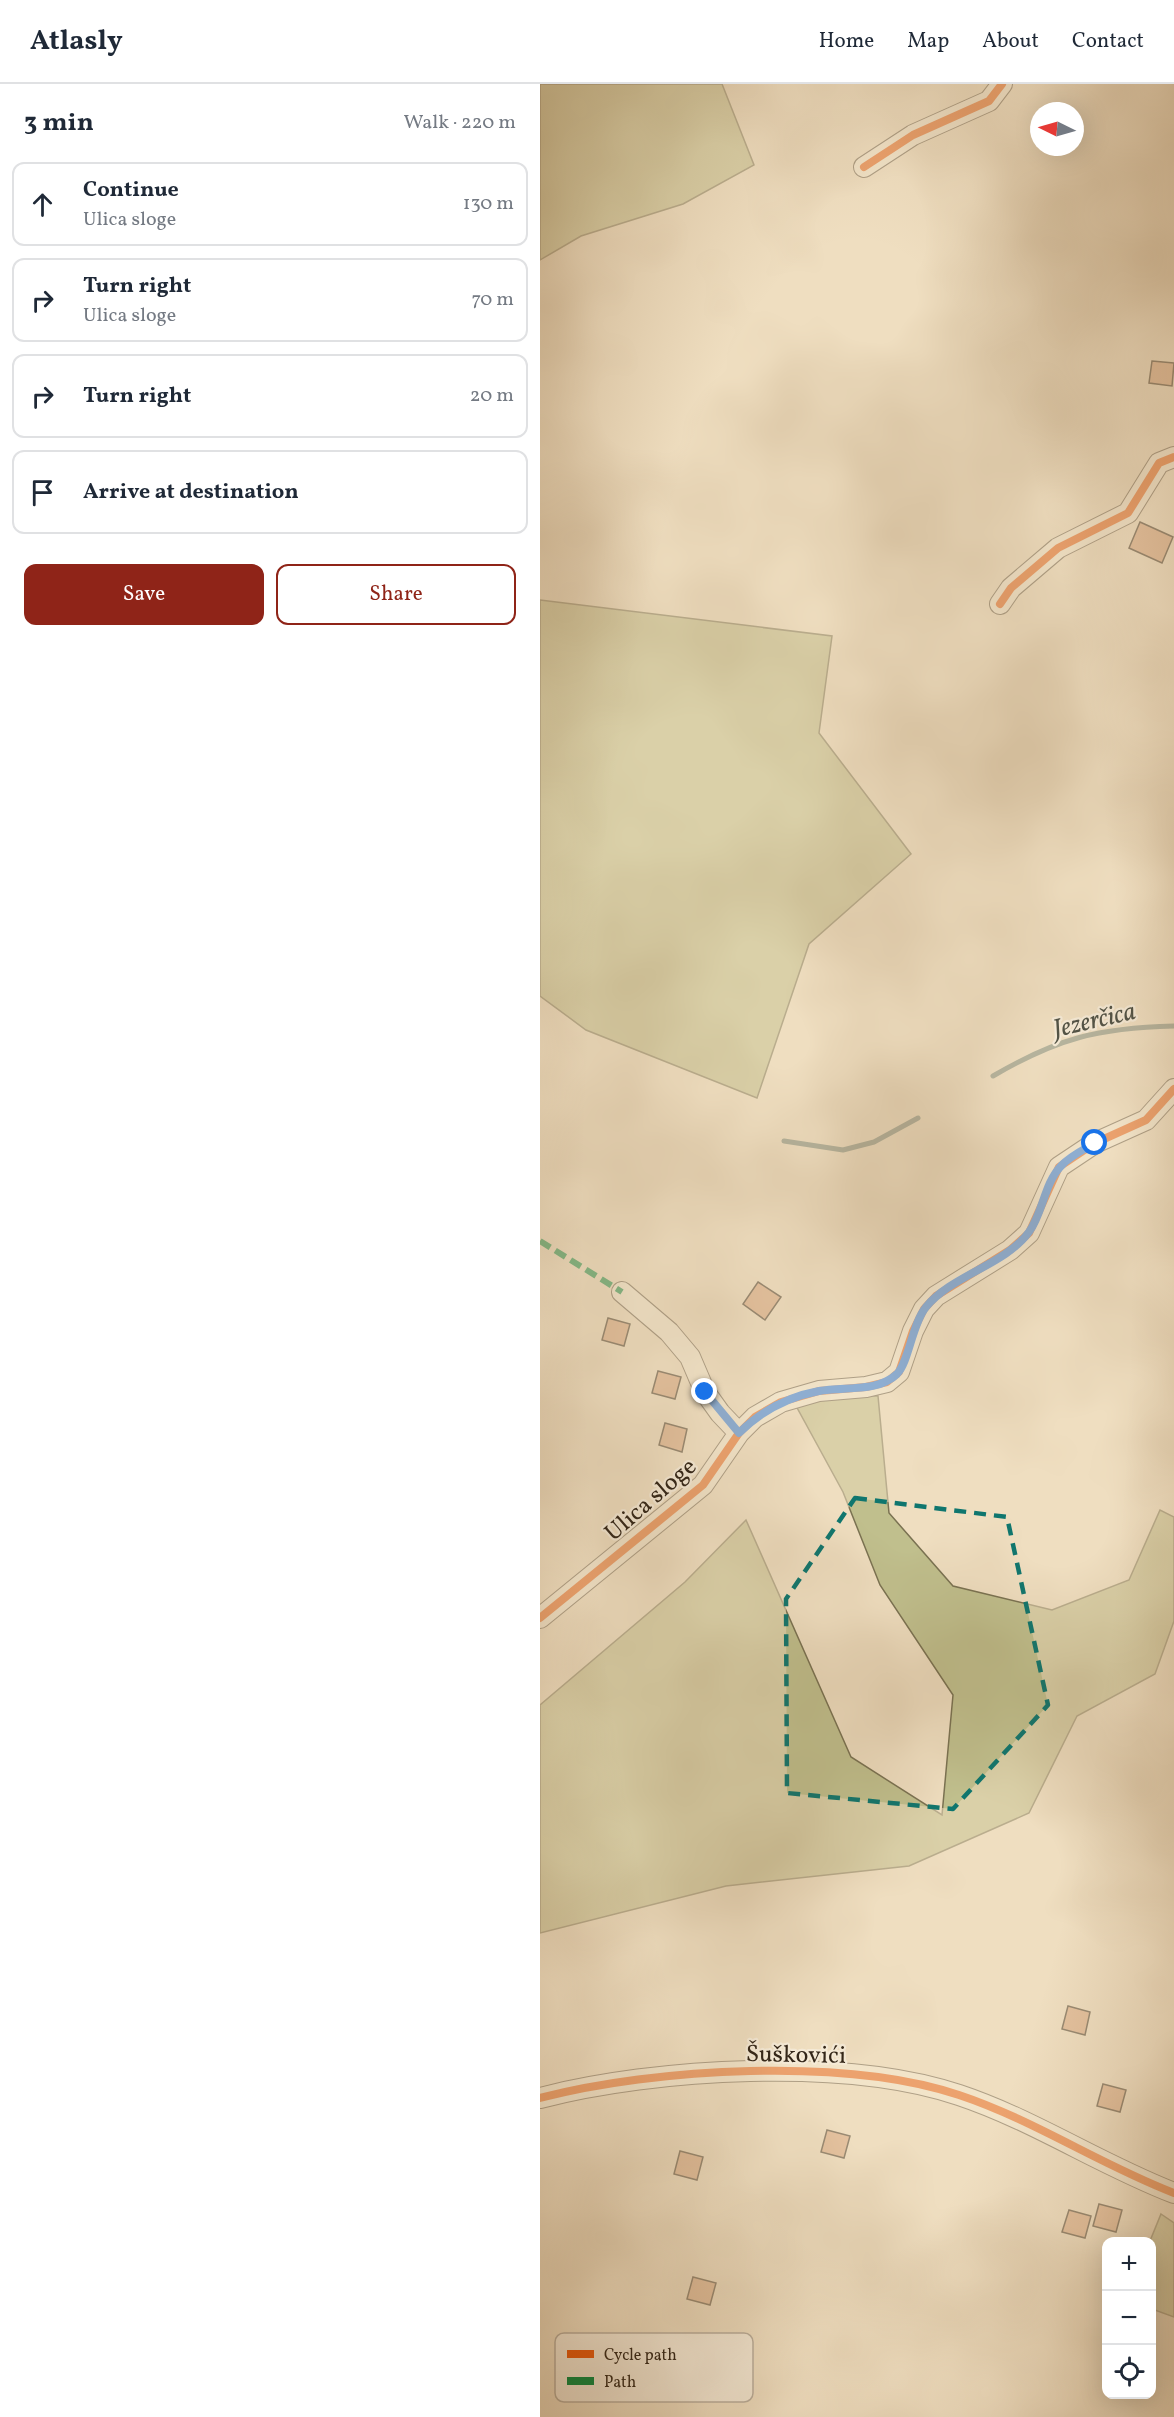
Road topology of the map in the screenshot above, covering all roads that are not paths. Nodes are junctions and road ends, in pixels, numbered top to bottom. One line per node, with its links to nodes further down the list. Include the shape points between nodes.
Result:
1 (1002, 84): 2 (street, via 989,101 913,135)
2 (864, 167)
3 (1174, 457): 4 (street, via 1160,463 1128,513 1058,548 1011,588)
4 (1000, 604)
5 (1174, 1089): 7 (street, Ulica sloge, via 1146,1120 1095,1143 1059,1167 1029,1233 1010,1250 936,1296 913,1331 899,1372 887,1382 819,1391 781,1402 755,1417)
6 (622, 1292): 7 (street, via 669,1332 690,1357 705,1392)
7 (739, 1433): 8 (street, Ulica sloge, via 703,1485)
8 (540, 1618)
9 (540, 2098): 10 (street, Šuškovići, via 583,2086 737,2072 848,2074 903,2081 962,2096 1050,2133 1129,2176)
10 (1174, 2193)

